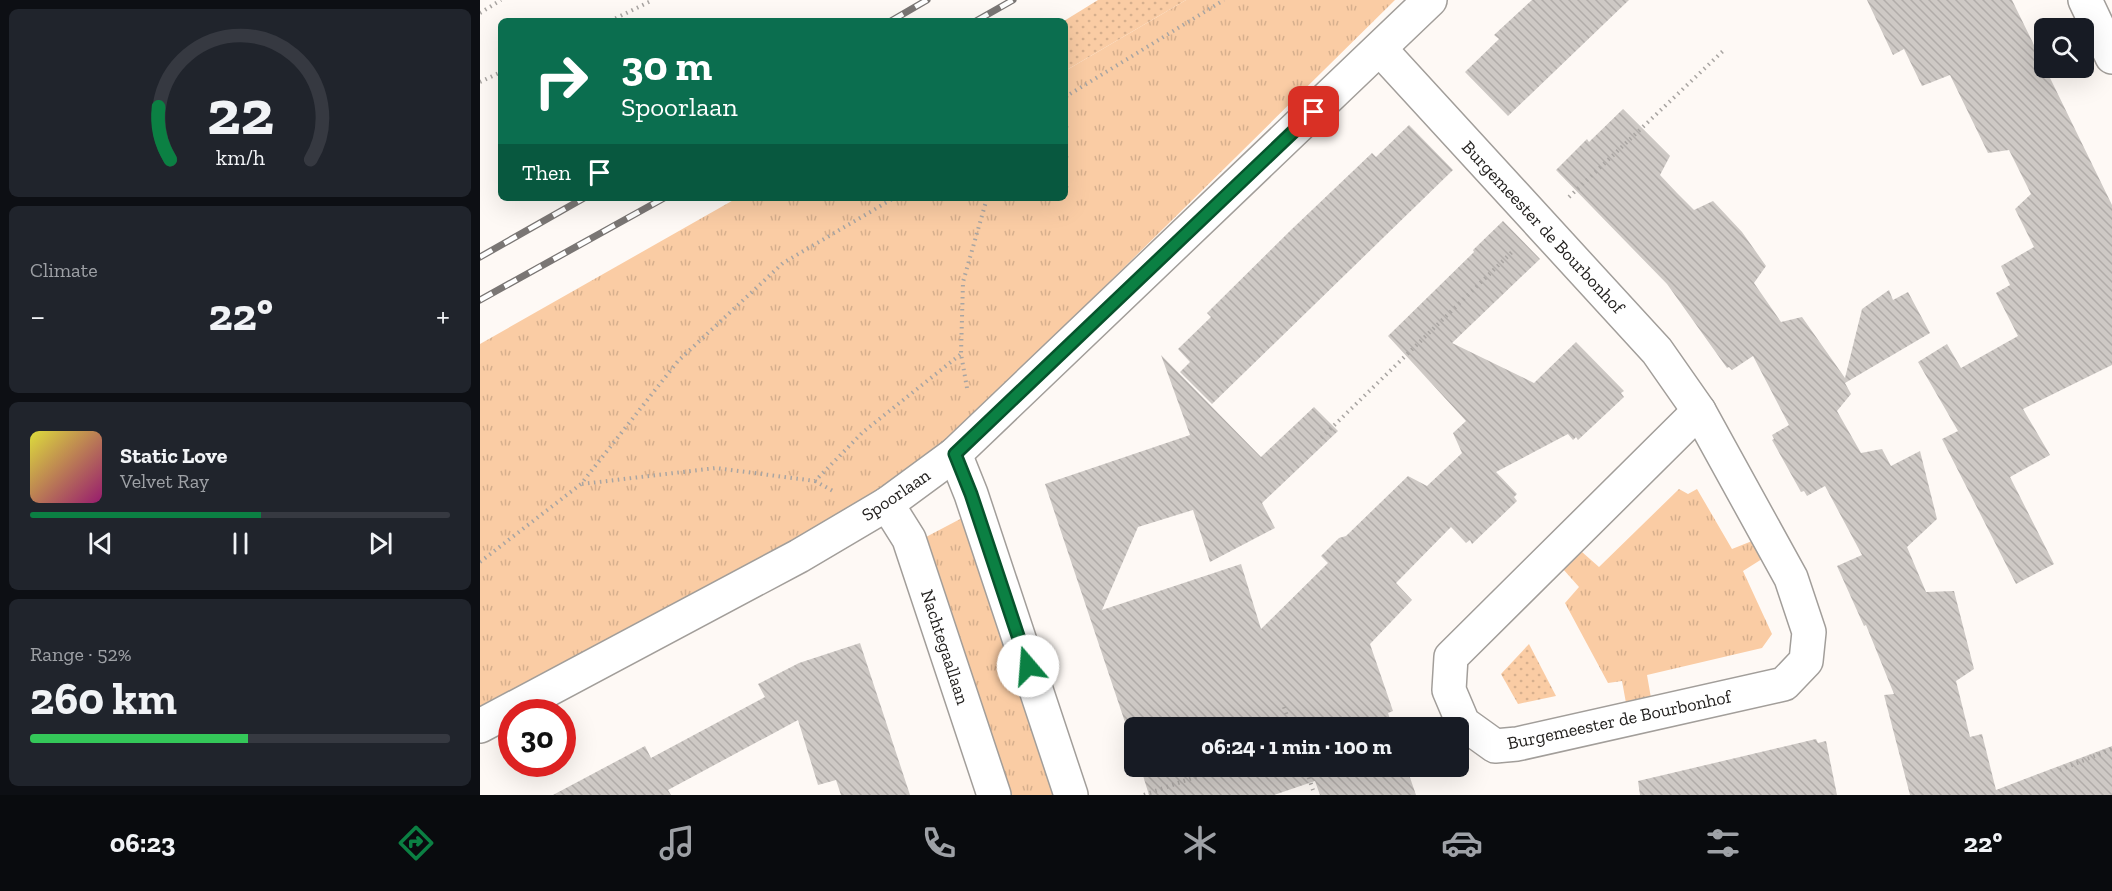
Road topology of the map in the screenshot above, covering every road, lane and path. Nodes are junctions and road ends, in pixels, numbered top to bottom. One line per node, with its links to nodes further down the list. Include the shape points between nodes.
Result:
1 (501, 0): 6 (path)
2 (653, 0): 7 (path)
3 (1224, 0): 13 (path)
4 (1430, 0): 8 (street, Spoorlaan)
5 (2085, 0): 10 (street)
6 (480, 13)
7 (616, 18)
8 (1380, 49): 16 (street, Burgemeester de Bourbonhof); 20 (street, Spoorlaan)
9 (1723, 51): 16 (path)
10 (2112, 57)
11 (498, 73): 12 (path)
12 (480, 82)
13 (1068, 96)
14 (889, 201): 21 (path, via 783,263 678,361)
15 (986, 201): 17 (path, via 963,282)
16 (1540, 224): 18 (street, Burgemeester de Bourbonhof, via 1657,351); 19 (path)
17 (961, 354): 20 (path); 21 (path, via 863,432 815,481 716,468)
18 (1699, 411): 18 (street, Burgemeester de Bourbonhof, via 1791,578 1809,632 1806,661 1784,684 1495,747 1463,723 1449,690 1451,657)
19 (1317, 442)
20 (965, 443): 22 (street, Spoorlaan); 33 (street, via 971,494)
21 (581, 484): 23 (path)
22 (887, 504): 26 (street, Spoorlaan, via 799,556); 32 (street, Nachtegaallaan, via 909,539)
23 (480, 562)
24 (1284, 707): 25 (path)
25 (1288, 717)
26 (480, 726)
27 (2112, 749): 28 (path)
28 (2060, 770)
29 (1195, 777): 34 (path)
30 (1309, 777): 31 (path)
31 (1313, 790)
32 (994, 795)
33 (1071, 795)
34 (1144, 795)

